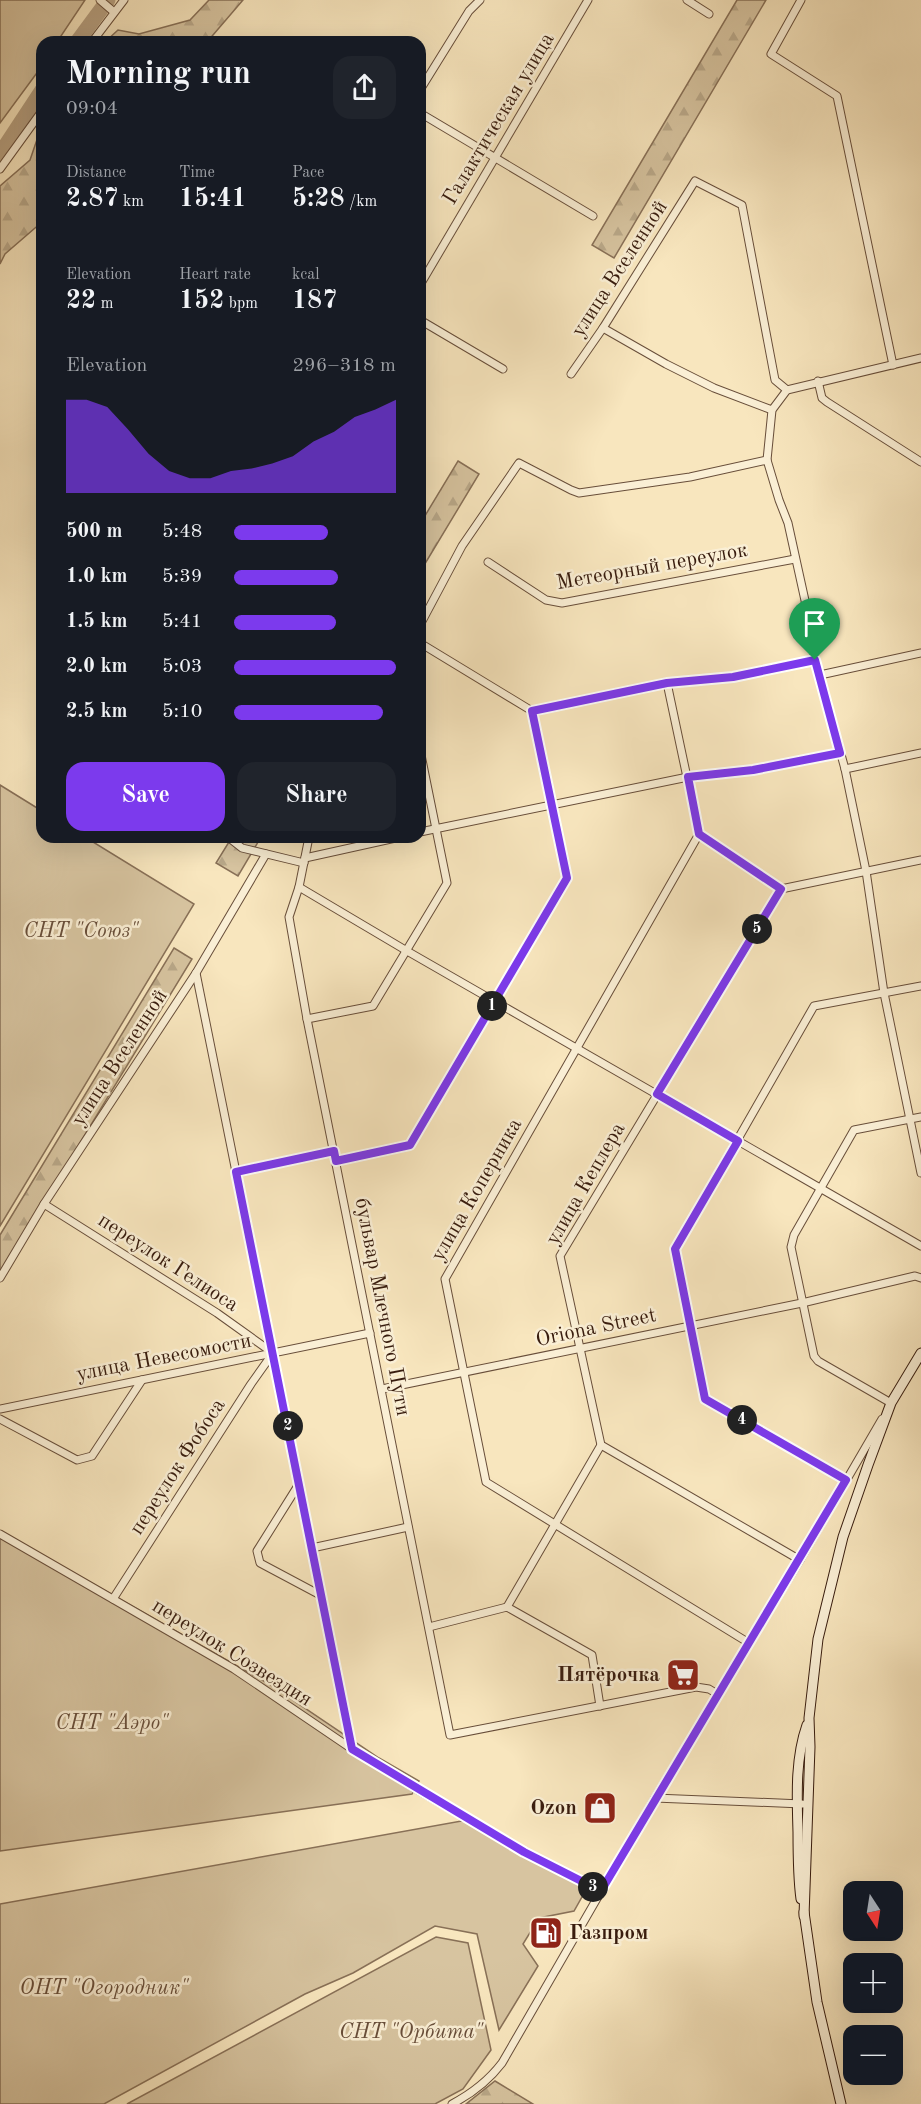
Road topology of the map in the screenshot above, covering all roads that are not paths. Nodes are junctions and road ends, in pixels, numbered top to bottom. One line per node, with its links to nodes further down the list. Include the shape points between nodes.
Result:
1 (100, 0): 7 (street)
2 (124, 0): 7 (street)
3 (480, 0): 10 (street)
4 (588, 0): 13 (street, Галактическая улица)
5 (687, 0): 8 (street)
6 (801, 0): 20 (street, via 771,54 837,96)
7 (114, 12): 9 (street)
8 (710, 14)
9 (96, 36)
10 (426, 80)
11 (426, 117): 13 (street)
12 (36, 119): 14 (street)
13 (495, 157): 15 (street); 16 (street, Галактическая улица)
14 (0, 169)
15 (593, 216)
16 (426, 275)
17 (426, 324): 21 (street)
18 (603, 328): 22 (street, улица Вселенной); 24 (street, улица Вселенной, via 696,181 742,205 775,380); 25 (street, via 714,388)
19 (921, 358): 20 (street)
20 (893, 365): 23 (street)
21 (502, 369)
22 (571, 374)
23 (818, 381): 24 (street); 27 (street, via 822,398 827,402)
24 (787, 390): 25 (street)
25 (772, 410): 26 (street)
26 (767, 460): 28 (street); 30 (street, via 690,477 579,492 519,463 462,546)
27 (921, 462)
28 (795, 558): 29 (street, Метеорный переулок, via 562,603 546,600); 33 (street)
29 (488, 562)
30 (426, 614)
31 (426, 647): 36 (street)
32 (921, 653): 34 (street)
33 (815, 660): 34 (street); 35 (street, via 733,677)
34 (820, 675): 37 (street)
35 (667, 683): 36 (street); 40 (street)
36 (532, 711): 42 (street)
37 (840, 753): 39 (street); 40 (street, via 753,770)
38 (921, 753): 39 (street)
39 (845, 769): 52 (street)
40 (688, 777): 42 (street); 45 (street)
41 (426, 778): 43 (street)
42 (552, 805): 43 (street); 59 (street, via 567,878)
43 (437, 829): 44 (street); 55 (street, via 447,884)
44 (426, 831)
45 (699, 834): 54 (street); 61 (street, улица Коперника)
46 (236, 843): 49 (street)
47 (308, 843): 50 (street)
48 (375, 843): 50 (street)
49 (266, 854): 50 (street); 56 (street, улица Вселенной)
50 (304, 860): 53 (street)
51 (921, 860): 52 (street)
52 (866, 871): 54 (street); 58 (street)
53 (299, 886): 55 (street); 60 (street, бульвар Млечного Пути, via 289,917)
54 (781, 889): 62 (street, улица Кеплера)
55 (407, 951): 59 (street); 60 (street, via 373,1006)
56 (195, 973): 68 (street); 71 (street, улица Вселенной)
57 (921, 986): 58 (street)
58 (884, 993): 64 (street); 65 (street, via 814,1006)
59 (495, 1001): 61 (street); 67 (street, via 410,1145)
60 (307, 1019): 66 (street, бульвар Млечного Пути)
61 (577, 1048): 62 (street); 81 (street, улица Коперника, via 445,1279)
62 (657, 1094): 65 (street); 78 (street, улица Кеплера, via 560,1256)
63 (921, 1117): 64 (street)
64 (911, 1119): 69 (street); 70 (street, via 854,1130)
65 (738, 1141): 70 (street); 76 (street, via 675,1249)
66 (334, 1151): 67 (street, бульвар Млечного Пути); 68 (street)
67 (336, 1161): 77 (street, бульвар Млечного Пути)
68 (236, 1172): 79 (street)
69 (921, 1173)
70 (820, 1189): 72 (street); 75 (street, via 791,1247)
71 (44, 1204): 73 (street, улица Вселенной); 79 (street, переулок Гелиоса)
72 (921, 1246)
73 (0, 1278)
74 (921, 1278): 75 (street, Oriona Street, via 915,1275)
75 (802, 1303): 76 (street, Oriona Street); 84 (street, via 811,1350 818,1361)
76 (690, 1326): 78 (street, Oriona Street); 88 (street, via 705,1399)
77 (370, 1334): 79 (street, улица Невесомости); 83 (street, бульвар Млечного Пути)
78 (580, 1348): 81 (street, Oriona Street); 87 (street, улица Кеплера)
79 (273, 1353): 82 (street, улица Невесомости); 89 (street); 96 (street, переулок Фобоса)
80 (921, 1353): 84 (main road)
81 (464, 1372): 83 (street, Oriona Street); 90 (street, улица Коперника, via 486,1482)
82 (142, 1380): 85 (street, улица Невесомости); 86 (street, via 92,1456 77,1460)
83 (382, 1389): 91 (street, бульвар Млечного Пути)
84 (891, 1403): 88 (street); 102 (main road, via 843,1537 818,1639)
85 (0, 1409)
86 (0, 1419)
87 (601, 1445): 90 (street); 94 (street)
88 (846, 1480): 94 (street)
89 (299, 1484): 93 (street); 95 (street, via 257,1551 260,1563)
90 (555, 1524): 97 (street); 99 (street, улица Коперника)
91 (408, 1527): 93 (street); 98 (street, бульвар Млечного Пути)
92 (0, 1534): 96 (street, переулок Созвездия)
93 (312, 1548): 95 (street)
94 (800, 1560): 99 (street)
95 (322, 1596): 103 (street)
96 (113, 1599): 103 (street, переулок Созвездия, via 234,1670)
97 (507, 1607): 98 (street); 101 (street, via 592,1655)
98 (429, 1627): 101 (street, бульвар Млечного Пути, via 450,1735)
99 (749, 1643): 100 (street)
100 (718, 1695): 101 (street, via 696,1687); 104 (street)
101 (600, 1706)
102 (809, 1718): 105 (main road); 106 (main road, via 800,1745)
103 (352, 1749): 107 (street, переулок Созвездия, via 524,1852)
104 (655, 1798): 106 (street); 107 (street)
105 (807, 1803): 106 (street); 108 (main road)
106 (797, 1804): 108 (main road, via 798,1871)
107 (601, 1891): 109 (street, via 502,2062 492,2075)
108 (804, 1916): 110 (main road, via 817,2002)
109 (452, 2104)
110 (841, 2104)

